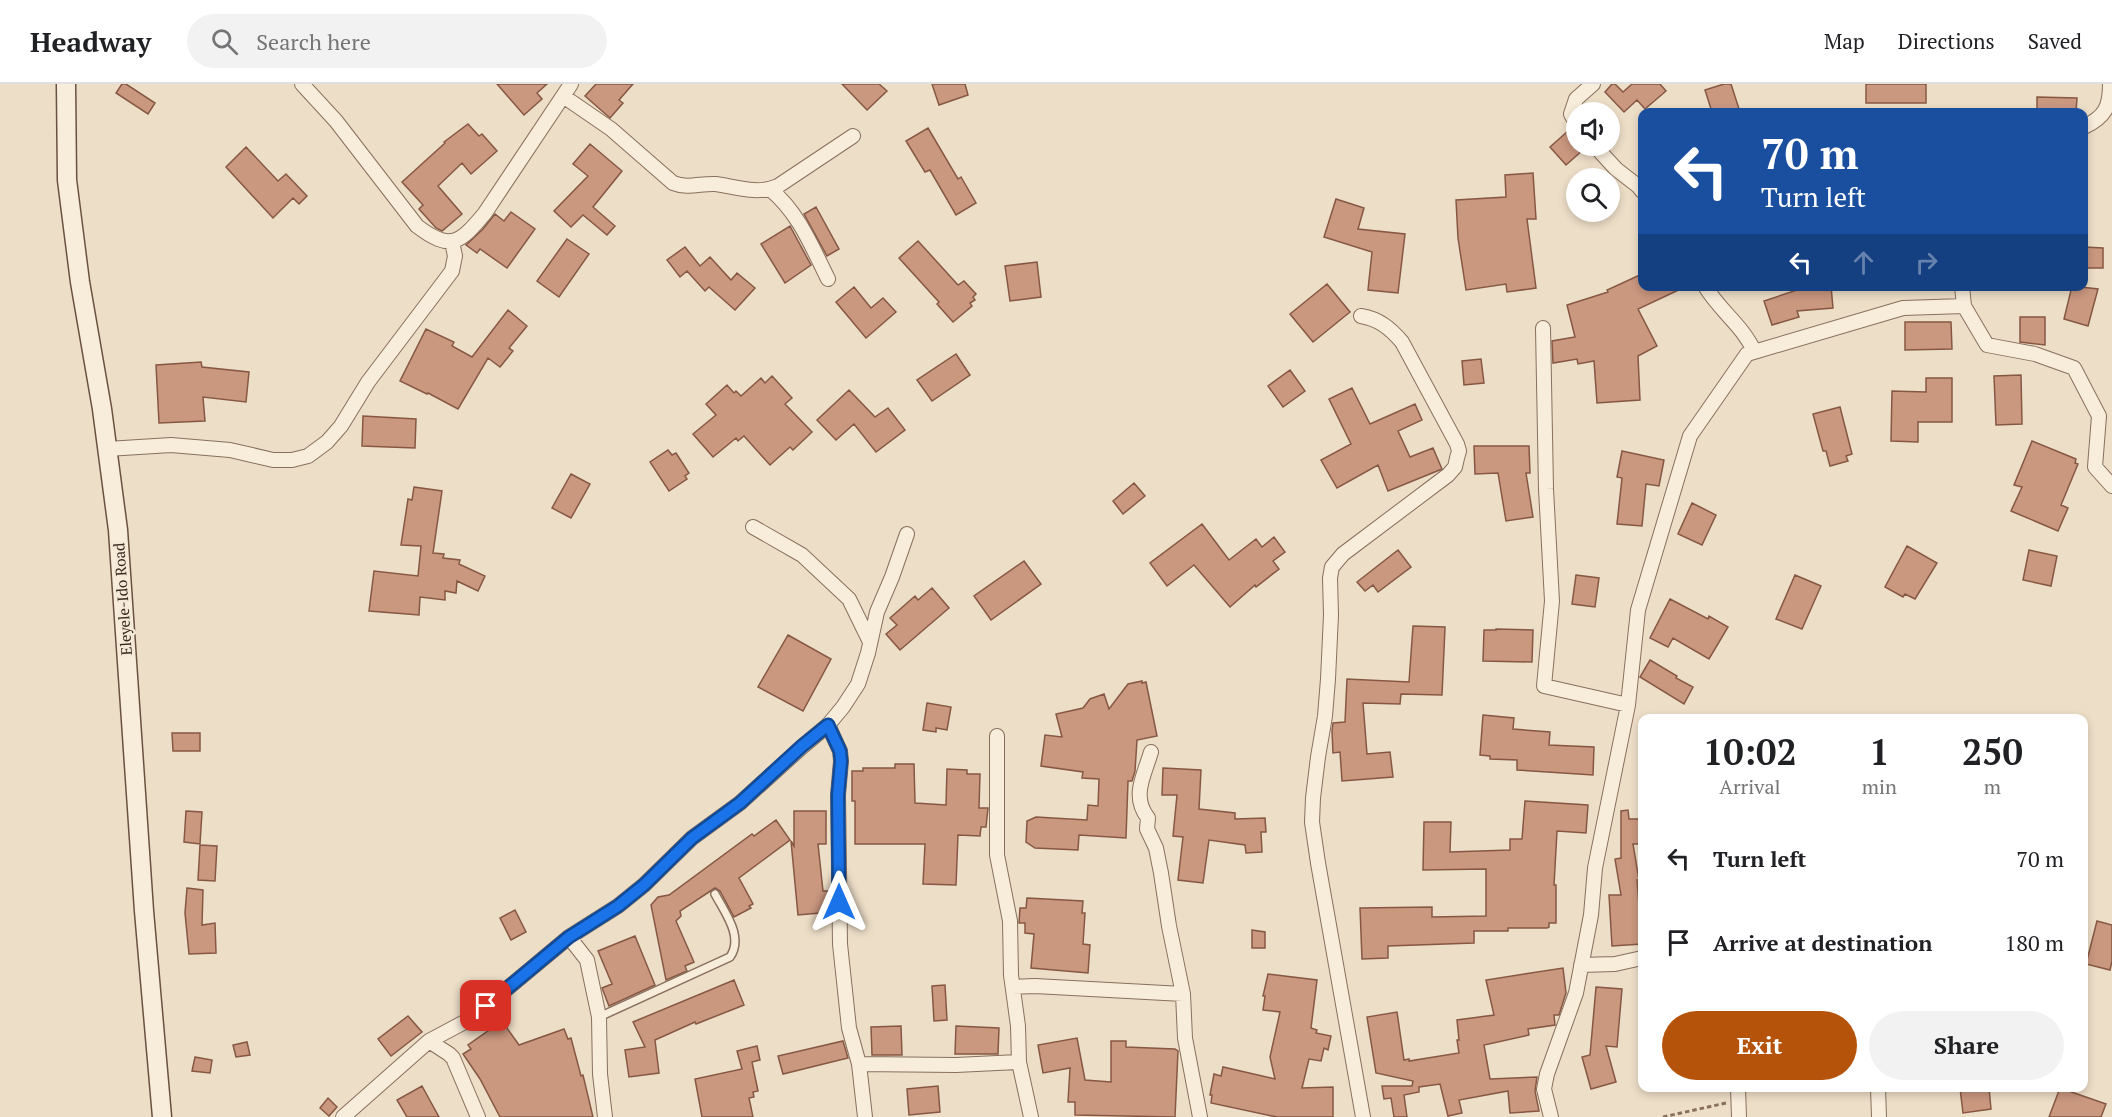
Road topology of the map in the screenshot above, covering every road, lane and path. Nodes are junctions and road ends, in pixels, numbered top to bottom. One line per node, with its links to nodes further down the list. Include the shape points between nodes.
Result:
1 (66, 84): 20 (main road, Eleyele-Ido Road, via 67,180)
2 (302, 84): 12 (street, via 336,121 417,226 431,237)
3 (1593, 84): 6 (street)
4 (2110, 84): 7 (street, via 2105,112)
5 (567, 90): 11 (street, via 673,183); 12 (street, via 485,213)
6 (1575, 102)
7 (2088, 125)
8 (853, 136): 11 (street)
9 (1605, 156): 10 (street)
10 (1638, 187)
11 (770, 189): 13 (street, via 797,220)
12 (452, 242): 20 (street, via 452,271 368,382 341,426 308,456 273,460 230,450 171,445)
13 (828, 279)
14 (1708, 291): 19 (street, via 1749,339)
15 (1962, 291): 16 (street)
16 (1964, 306): 19 (street, via 1903,308); 21 (street, via 1987,345 2035,354 2074,368 2099,416 2096,467)
17 (1361, 316): 48 (street, via 1377,319 1402,342 1459,451 1455,467 1448,475 1343,554 1332,567 1330,578 1328,688 1312,822)
18 (1543, 328): 25 (street, via 1552,601 1544,686)
19 (1754, 351): 25 (street, via 1747,354 1690,436 1638,610)
20 (107, 450): 41 (main road, Eleyele-Ido Road, via 118,530)
21 (2112, 486)
22 (753, 526): 24 (street, via 802,555 849,599)
23 (907, 534): 24 (street, via 877,612)
24 (870, 642): 26 (street, via 858,684)
25 (1628, 705): 32 (street, via 1595,868)
26 (828, 725): 30 (street, via 740,803 692,838 644,885); 38 (street, via 841,761 840,944 849,1028)
27 (997, 736): 33 (street, via 997,855 1010,921)
28 (1151, 752): 34 (street, via 1139,793 1156,848)
29 (716, 894): 35 (lane, via 733,929 736,945 730,957)
30 (569, 937): 35 (street, via 587,960); 36 (street, via 472,1018)
31 (1638, 959): 32 (street)
32 (1581, 965): 49 (street, via 1576,993 1544,1089)
33 (1013, 987): 34 (street); 37 (street)
34 (1183, 994): 47 (street, via 1185,1038)
35 (599, 1017): 44 (street)
36 (429, 1041): 42 (street); 43 (street, via 453,1058)
37 (1019, 1062): 38 (street); 46 (street)
38 (859, 1064): 45 (street)
39 (1878, 1092): 52 (street)
40 (1738, 1094): 50 (path, via 1715,1105); 51 (street)
41 (162, 1117)
42 (343, 1117)
43 (478, 1117)
44 (605, 1117)
45 (865, 1117)
46 (1031, 1117)
47 (1200, 1117)
48 (1363, 1117)
49 (1551, 1117)
50 (1663, 1117)
51 (1739, 1117)
52 (1879, 1117)

